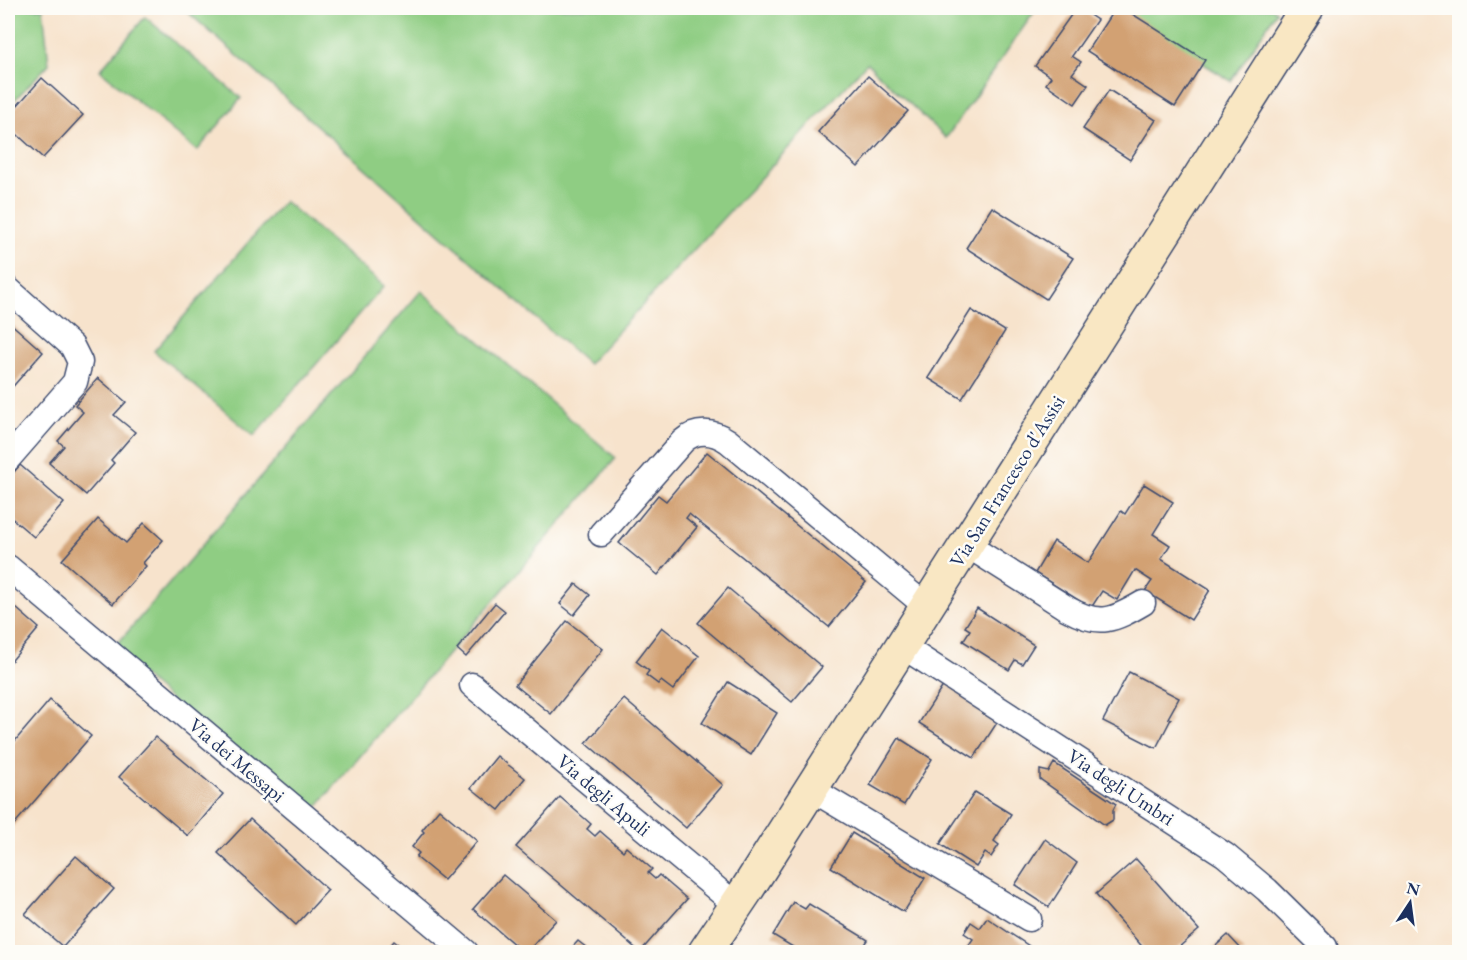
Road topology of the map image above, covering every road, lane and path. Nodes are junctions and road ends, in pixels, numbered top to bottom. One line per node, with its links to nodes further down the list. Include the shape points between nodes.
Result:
1 (1307, 8): 5 (street, Via San Francesco d'Assisi)
2 (8, 289): 3 (street, via 72,346 80,362 75,382)
3 (8, 459)
4 (601, 534): 8 (street, via 683,441 695,434 711,433 728,441)
5 (967, 545): 7 (street, via 1086,617 1116,618); 8 (street, Via San Francesco d'Assisi)
6 (8, 567): 15 (street, Via dei Messapi)
7 (1143, 603)
8 (927, 607): 9 (street, Via San Francesco d'Assisi)
9 (902, 646): 11 (street, Via San Francesco d'Assisi); 14 (street, Via degli Umbri, via 1225,855)
10 (472, 685): 12 (street, Via degli Apuli)
11 (812, 789): 12 (street, Via San Francesco d'Assisi); 13 (street)
12 (736, 905): 16 (street, Via San Francesco d'Assisi)
13 (1029, 919)
14 (1324, 947)
15 (466, 952)
16 (705, 952)

